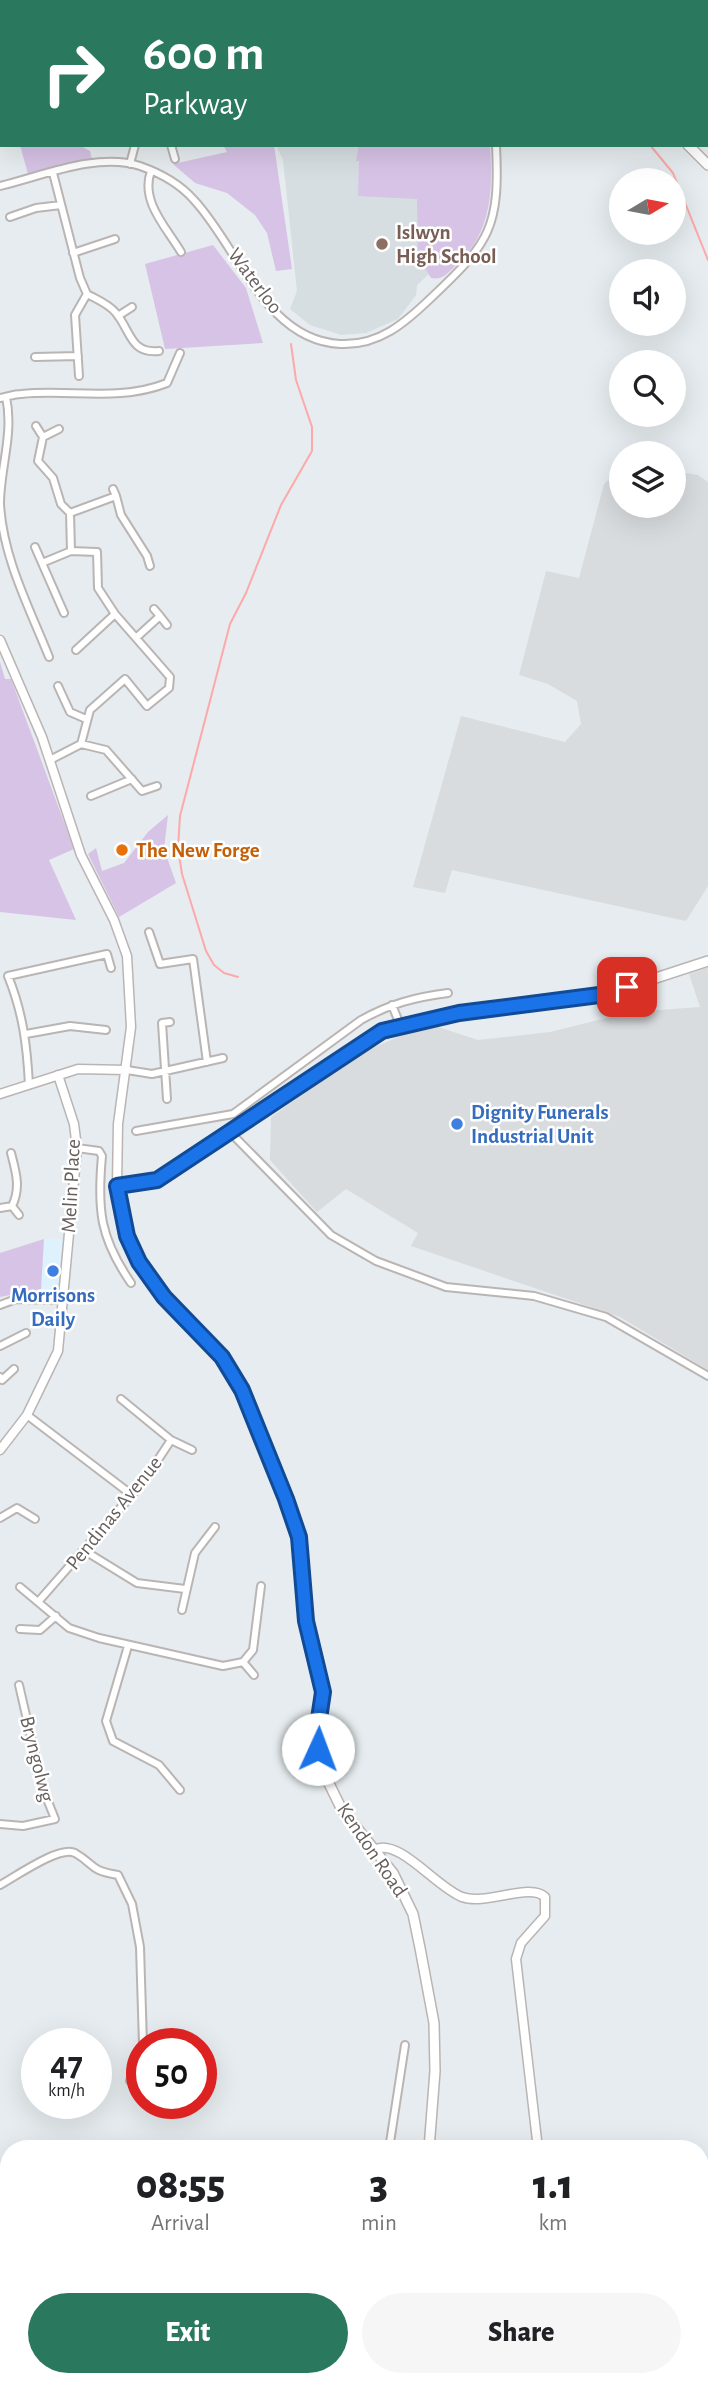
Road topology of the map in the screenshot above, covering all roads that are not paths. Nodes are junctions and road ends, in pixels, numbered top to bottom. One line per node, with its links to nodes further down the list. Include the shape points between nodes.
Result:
1 (134, 147): 6 (street)
2 (172, 147): 5 (street)
3 (496, 147): 8 (street, Waterloo, via 496,206 478,250 404,324 374,340 351,344 315,339 288,323 269,304 194,199)
4 (690, 147): 7 (main road)
5 (175, 159)
6 (130, 164): 8 (street, Waterloo); 9 (street, Waterloo, via 96,162)
7 (708, 165)
8 (151, 171): 14 (street, via 146,187 149,200)
9 (53, 173): 10 (street, Waterloo); 11 (street)
10 (0, 186)
11 (61, 205): 12 (street); 15 (street)
12 (10, 217)
13 (115, 239): 15 (street)
14 (181, 252)
15 (73, 253): 16 (street)
16 (87, 294): 18 (street); 21 (street, via 75,314)
17 (132, 307): 18 (street)
18 (118, 316): 19 (street, via 135,346)
19 (159, 351)
20 (180, 353): 24 (street, via 167,383 155,388 119,394)
21 (78, 356): 22 (street); 23 (street)
22 (35, 357)
23 (79, 376)
24 (3, 398): 29 (street, via 8,419 0,499)
25 (36, 426): 27 (street)
26 (59, 429): 27 (street)
27 (43, 437): 28 (street, via 38,460 53,478 61,504)
28 (70, 513): 31 (street); 33 (street, via 114,492)
29 (2, 544): 42 (street)
30 (35, 547): 32 (street)
31 (71, 551): 32 (street); 36 (street, via 97,552 98,588)
32 (42, 563): 35 (street)
33 (150, 566)
34 (154, 609): 37 (street)
35 (64, 613)
36 (115, 614): 39 (street); 41 (street)
37 (160, 617): 38 (street); 39 (street)
38 (167, 625)
39 (137, 638): 44 (street, via 170,677 169,688 147,706 125,679)
40 (0, 640): 46 (street)
41 (76, 650)
42 (49, 657)
43 (58, 686): 44 (street, via 70,712)
44 (86, 719): 45 (street)
45 (81, 744): 46 (street); 47 (street, via 106,750)
46 (50, 760): 63 (street, via 81,855 127,956 132,997)
47 (132, 779): 48 (street, via 142,791); 49 (street)
48 (157, 786)
49 (91, 796)
50 (149, 932): 62 (street, via 160,964 193,959)
51 (708, 961): 58 (main road, via 607,994 459,1013)
52 (111, 968): 53 (street, via 109,951)
53 (8, 976): 54 (street); 60 (street)
54 (0, 978)
55 (448, 993): 56 (street)
56 (391, 1005): 58 (street); 69 (street, via 361,1020 233,1115)
57 (170, 1022): 64 (street, via 162,1023)
58 (401, 1027): 70 (main road, via 382,1031)
59 (106, 1030): 60 (street, via 70,1026)
60 (26, 1034): 66 (street)
61 (223, 1058): 62 (street)
62 (207, 1062): 64 (street)
63 (127, 1070): 64 (street, via 152,1074); 65 (street, via 78,1069); 73 (street, via 118,1124)
64 (164, 1070): 68 (street)
65 (58, 1075): 66 (street); 71 (street, Melin Place, via 74,1124)
66 (29, 1085): 67 (street)
67 (0, 1094)
68 (167, 1099)
69 (136, 1131)
70 (229, 1131): 73 (main road, via 157,1180); 83 (street, via 331,1235 376,1261 446,1287 534,1296 606,1317)
71 (76, 1148): 77 (street, via 99,1151 102,1156 98,1204 104,1237); 78 (street, Melin Place)
72 (11, 1153): 74 (street, via 18,1195)
73 (117, 1186): 108 (main road, Kendon Road, via 127,1236 139,1262 164,1297 222,1357 242,1390 286,1499 299,1537 306,1621 323,1692 317,1732 320,1765 341,1808)
74 (12, 1206): 75 (street); 76 (street)
75 (0, 1208)
76 (19, 1215)
77 (131, 1283)
78 (64, 1300): 79 (street, via 16,1299); 86 (street, Melin Place, via 58,1351)
79 (0, 1306)
80 (26, 1333): 81 (street)
81 (0, 1346)
82 (14, 1369): 84 (street, via 2,1380)
83 (708, 1376)
84 (0, 1377)
85 (121, 1399): 87 (street, Pendinas Avenue)
86 (27, 1415): 88 (street, Melin Place); 90 (street)
87 (171, 1440): 89 (street); 90 (street, Pendinas Avenue)
88 (0, 1450)
89 (192, 1450)
90 (132, 1495): 94 (street, Pendinas Avenue)
91 (0, 1518): 92 (street, via 17,1508)
92 (34, 1519)
93 (215, 1527): 97 (street, via 195,1553)
94 (85, 1551): 97 (street, via 137,1583); 98 (street, Pendinas Avenue)
95 (261, 1586): 103 (street, via 253,1650)
96 (20, 1587): 98 (street)
97 (185, 1589): 99 (street)
98 (38, 1602): 100 (street)
99 (182, 1610)
100 (56, 1616): 101 (street, via 40,1630); 102 (street, via 69,1628)
101 (20, 1629)
102 (128, 1646): 103 (street, via 223,1666); 106 (street, via 106,1721 113,1741 159,1765)
103 (243, 1662): 104 (street)
104 (254, 1675)
105 (19, 1685): 107 (street, Bryngolwg, via 43,1789 55,1819 23,1826)
106 (180, 1790)
107 (0, 1824)
108 (376, 1849): 113 (main road, Kendon Road, via 412,1914 434,2023); 114 (street, via 384,1845 395,1848 441,1886 471,1900 532,1891 545,1897 545,1916 527,1934 516,1959)
109 (0, 1885): 110 (street, via 60,1851 73,1852 96,1871 118,1875 132,1904 140,1947)
110 (142, 2028)
111 (405, 2045): 112 (street)
112 (390, 2140)
113 (430, 2140)
114 (537, 2140)

